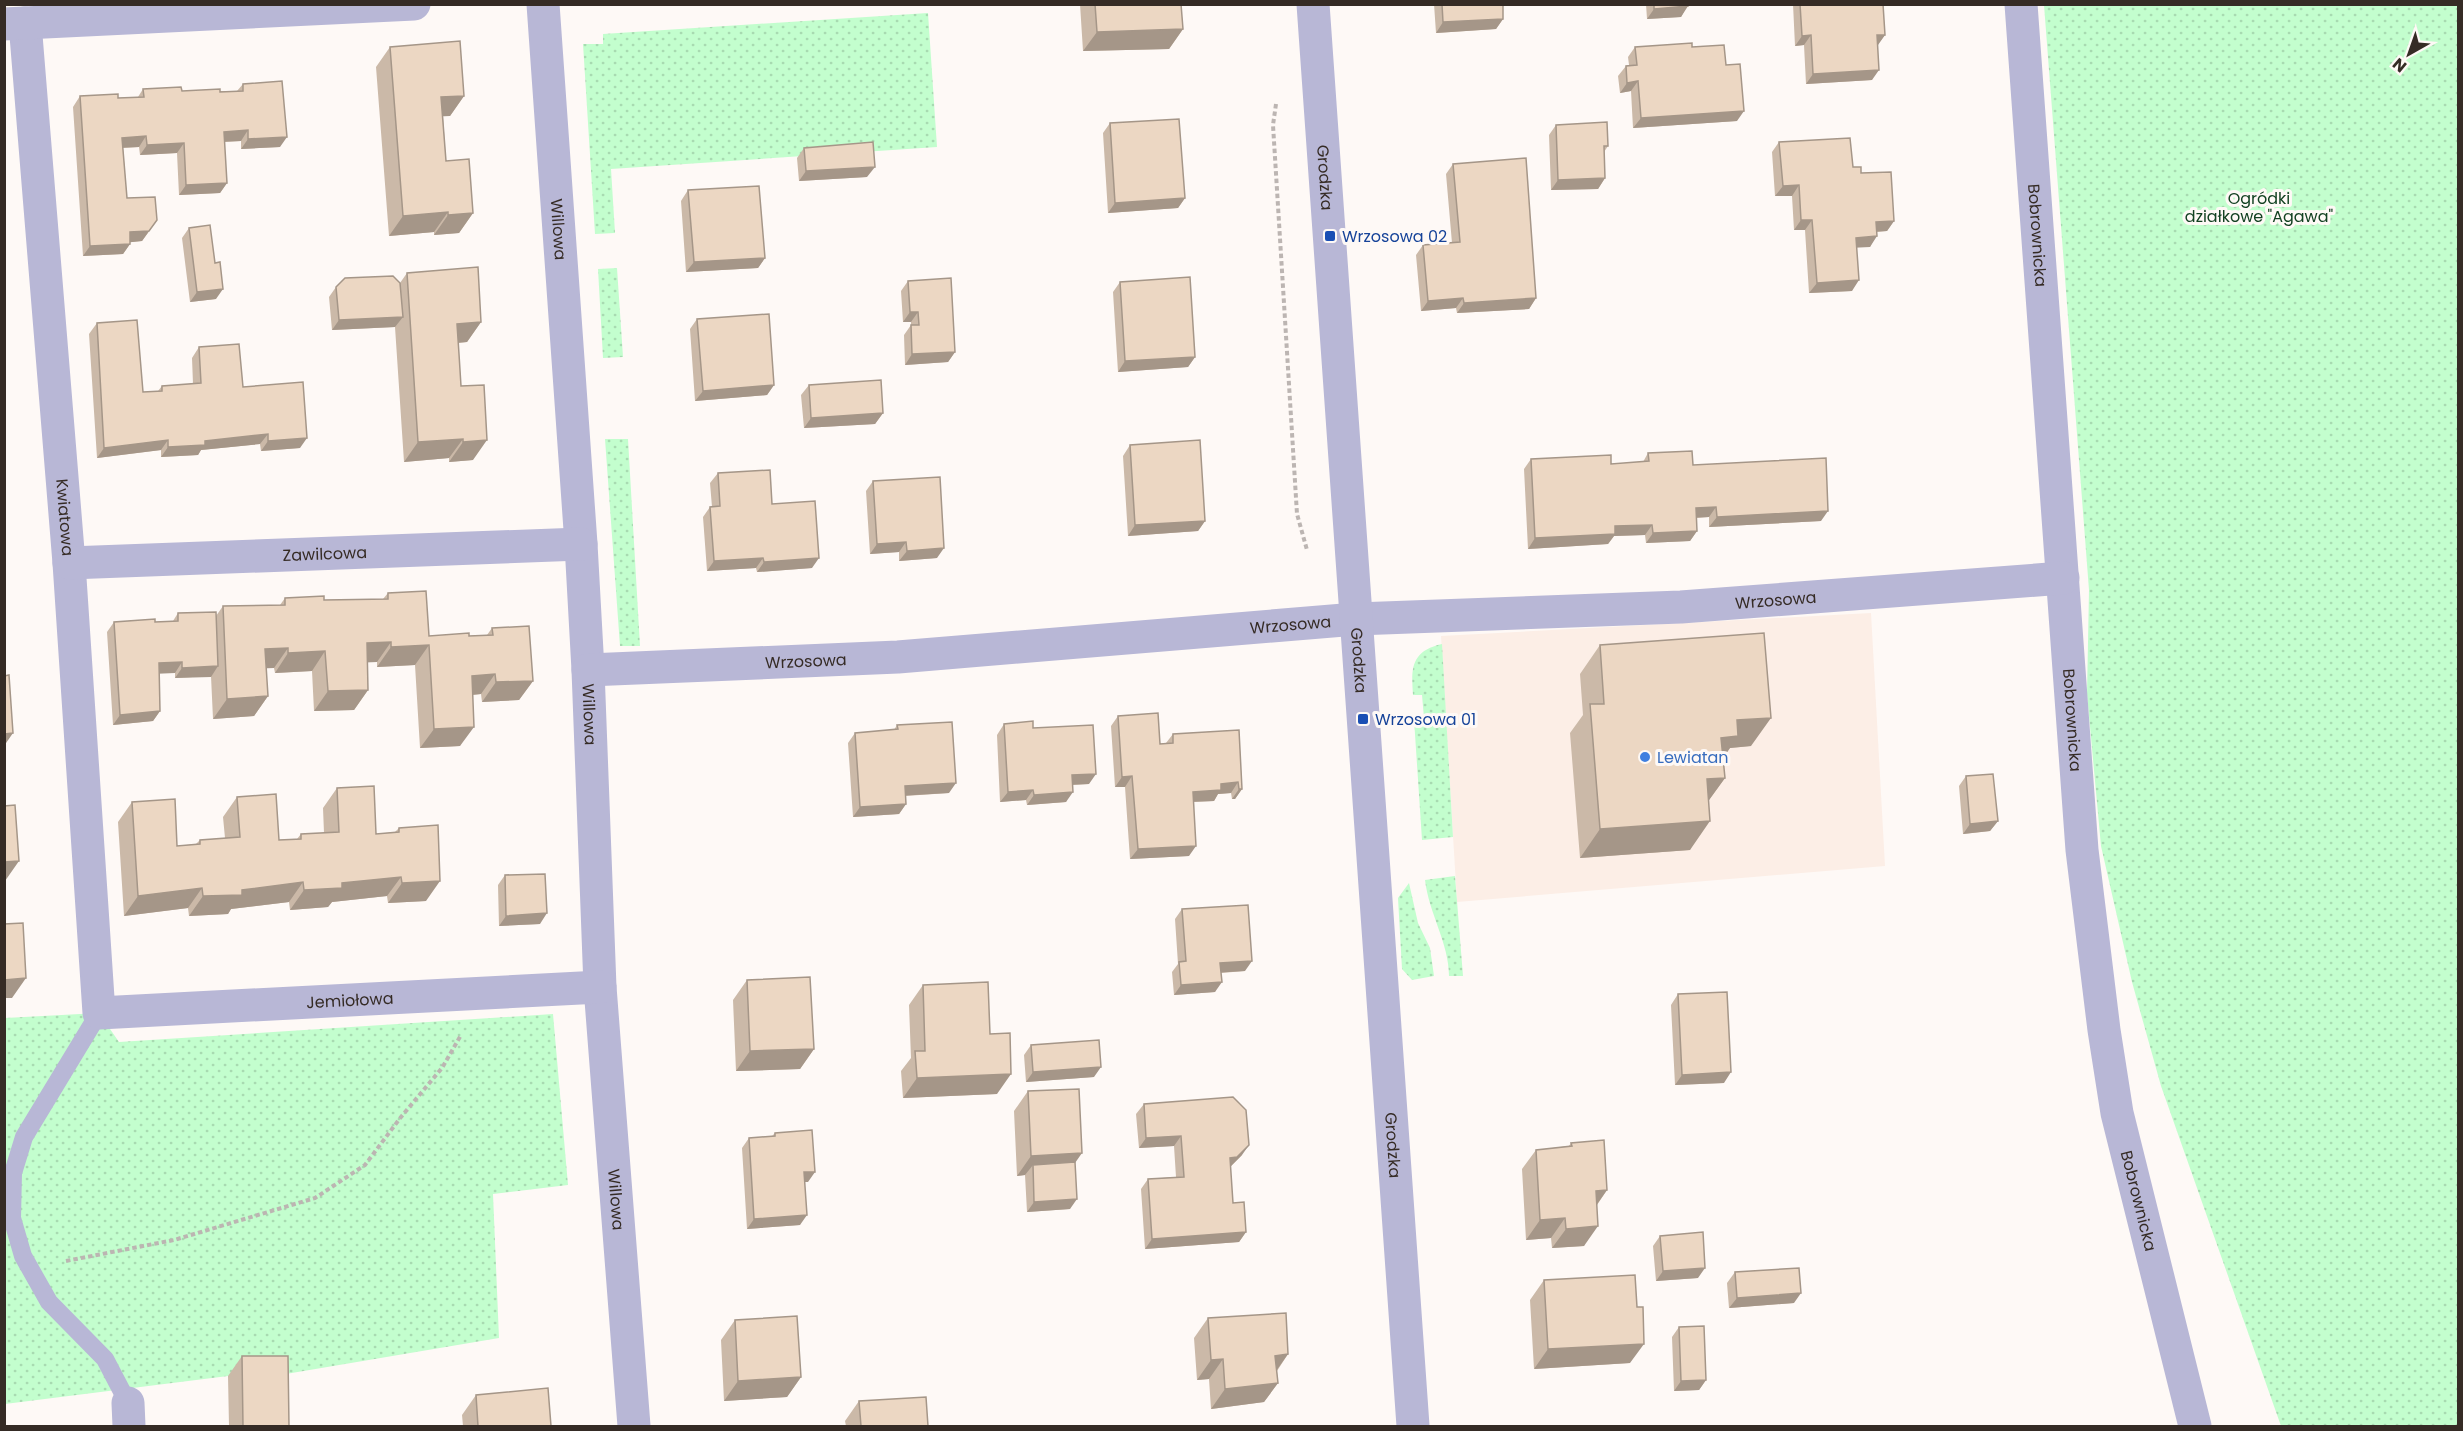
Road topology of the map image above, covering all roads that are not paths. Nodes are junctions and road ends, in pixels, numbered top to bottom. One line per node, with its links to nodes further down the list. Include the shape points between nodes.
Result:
1 (414, 4): 5 (street)
2 (543, 4): 6 (street, Willowa)
3 (1313, 4): 9 (street, Grodzka)
4 (2021, 4): 8 (street, Bobrownicka)
5 (15, 24): 7 (street, Kwiatowa)
6 (581, 544): 7 (street, Zawilcowa); 10 (street, Willowa)
7 (69, 563): 12 (street, Kwiatowa)
8 (2063, 578): 9 (street, Wrzosowa, via 1681,607); 16 (street, Bobrownicka, via 2082,850 2117,1113)
9 (1356, 619): 10 (street, Wrzosowa, via 898,657); 15 (street, Grodzka)
10 (588, 670): 11 (street, Willowa)
11 (600, 987): 12 (street, Jemiołowa); 14 (street, Willowa)
12 (99, 1013): 13 (lane, via 24,1137 13,1173 12,1218 23,1256 49,1302 105,1359)
13 (129, 1415)
14 (634, 1426)
15 (1413, 1426)
16 (2195, 1426)

